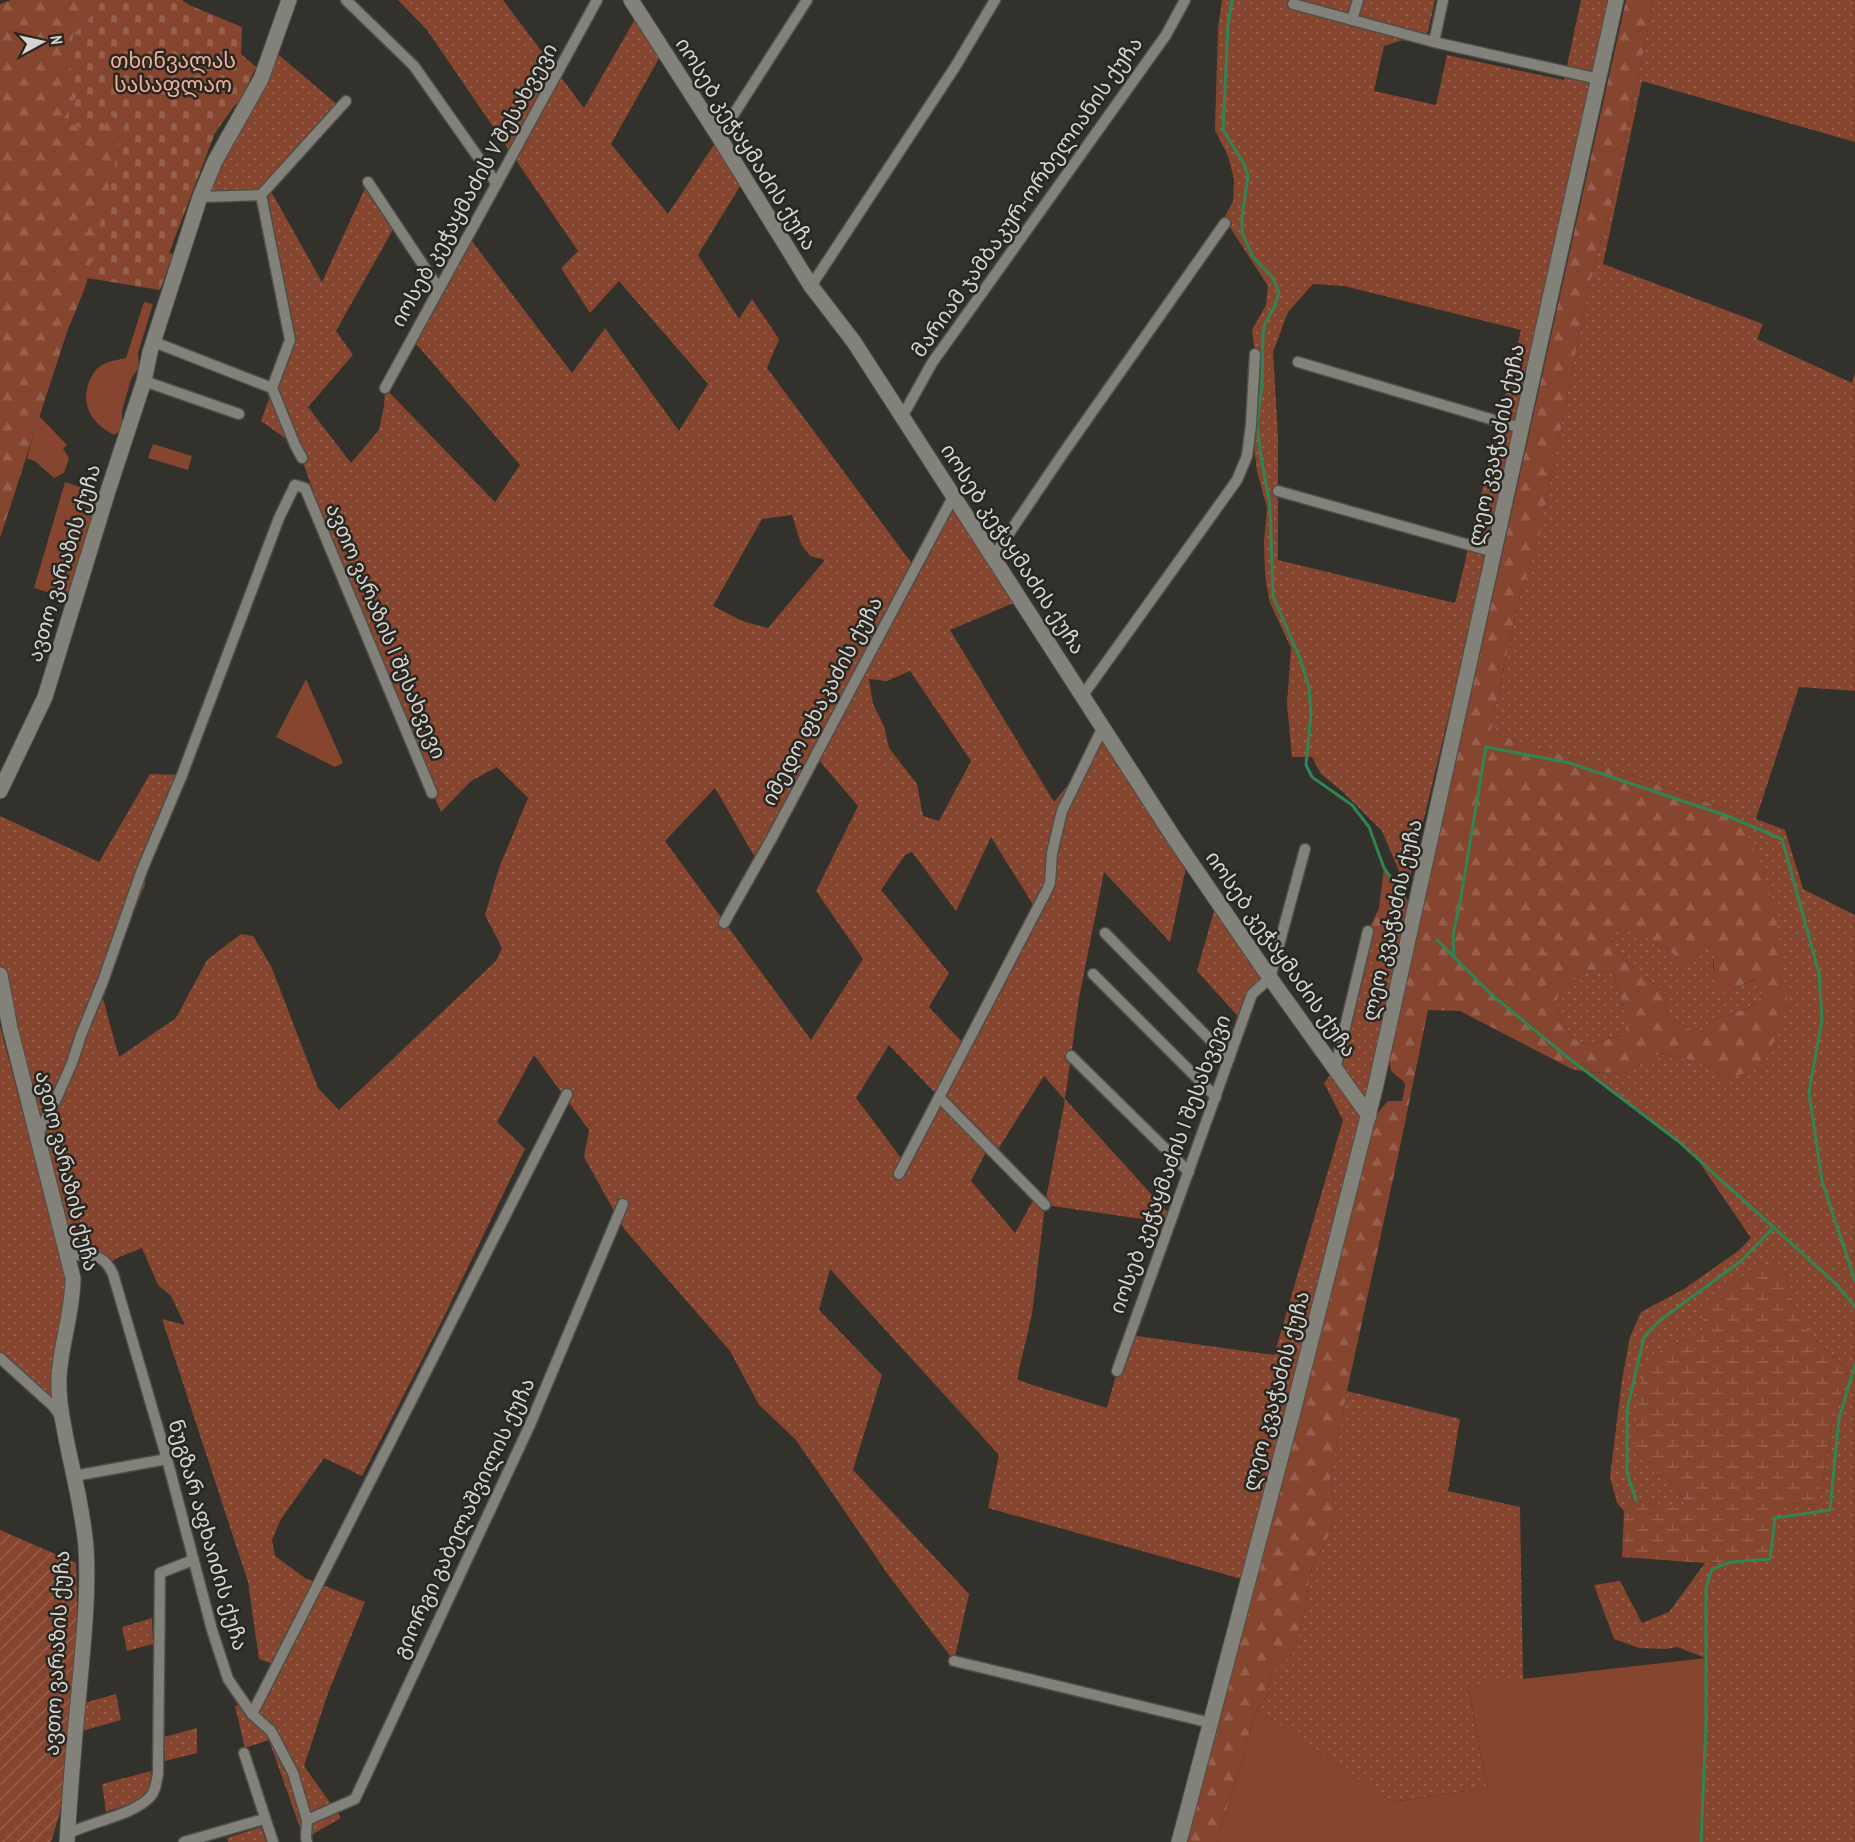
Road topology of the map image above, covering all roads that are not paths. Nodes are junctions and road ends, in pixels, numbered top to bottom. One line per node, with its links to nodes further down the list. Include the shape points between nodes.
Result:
1 (289, 0): 20 (street, ავთო ვარაზის ქუჩა, via 261,79 215,161)
2 (346, 0): 18 (street, via 414,66)
3 (597, 0): 18 (street, იოსებ კეჭაყმაძის V შესახვევი)
4 (631, 0): 16 (street, იოსებ კეჭაყმაძის ქუჩა)
5 (807, 0): 16 (street)
6 (995, 0): 22 (street)
7 (1185, 0): 31 (street, მარიამ ჯამბაკურ-ორბელიანის ქუჩა, via 1166,35 932,363)
8 (1358, 0): 12 (street)
9 (1443, 0): 13 (street)
10 (1616, 0): 14 (street, ლეო კვაჭაძის ქუჩა)
11 (1293, 4): 12 (street)
12 (1352, 20): 13 (street)
13 (1434, 42): 14 (street)
14 (1599, 79): 32 (street, ლეო კვაჭაძის ქუჩა)
15 (346, 101): 19 (street)
16 (719, 136): 22 (street, იოსებ კეჭაყმაძის ქუჩა)
17 (368, 182): 23 (street)
18 (497, 184): 23 (street, იოსებ კეჭაყმაძის V შესახვევი)
19 (261, 195): 20 (street); 28 (street, via 290,340)
20 (200, 197): 24 (street, ავთო ვარაზის ქუჩა)
21 (1225, 224): 37 (street)
22 (811, 286): 31 (street, იოსებ კეჭაყმაძის ქუჩა, via 854,342)
23 (439, 289): 29 (street, იოსებ კეჭაყმაძის V შესახვევი)
24 (154, 342): 27 (street, ავთო ვარაზის ქუჩა); 28 (street)
25 (1255, 354): 38 (street, via 1247,456 1237,480)
26 (1298, 362): 32 (street)
27 (144, 381): 30 (street); 40 (street, ავთო ვარაზის ქუჩა, via 45,697)
28 (272, 388): 33 (street)
29 (385, 388)
30 (239, 414)
31 (902, 417): 35 (street, იოსებ კეჭაყმაძის ქუჩა)
32 (1521, 428): 36 (street, ლეო კვაჭაძის ქუჩა)
33 (302, 458)
34 (1278, 491): 36 (street)
35 (953, 496): 37 (street, იოსებ კეჭაყმაძის ქუჩა); 43 (street, იმედო ფხაკაძის ქუჩა)
36 (1494, 552): 55 (street, ლეო კვაჭაძის ქუჩა)
37 (993, 557): 38 (street, იოსებ კეჭაყმაძის ქუჩა)
38 (1083, 695): 39 (street, იოსებ კეჭაყმაძის ქუჩა)
39 (1103, 727): 48 (street, იოსებ კეჭაყმაძის ქუჩა); 53 (street, via 1062,812 1052,853 1050,884)
40 (0, 791)
41 (432, 794): 56 (street, ავთო ვარაზის I შესახვევი, via 309,498 304,488 295,485 142,870 72,1063)
42 (1305, 849): 48 (street)
43 (724, 923)
44 (1368, 931): 51 (street)
45 (1105, 933): 50 (street)
46 (1093, 974): 54 (street)
47 (0, 975): 56 (street, ავთო ვარაზის ქუჩა)
48 (1270, 978): 50 (street, იოსებ კეჭაყმაძის I შესახვევი, via 1252,994); 51 (street, იოსებ კეჭაყმაძის ქუჩა)
49 (1071, 1056): 57 (street)
50 (1229, 1059): 54 (street, იოსებ კეჭაყმაძის I შესახვევი)
51 (1335, 1069): 55 (street, იოსებ კეჭაყმაძის ქუჩა)
52 (567, 1094): 69 (street)
53 (939, 1097): 58 (street); 60 (street)
54 (1216, 1097): 57 (street, იოსებ კეჭაყმაძის I შესახვევი)
55 (1369, 1116): 70 (street, ლეო კვაჭაძის ქუჩა)
56 (37, 1136): 61 (street, ავთო ვარაზის ქუჩა)
57 (1189, 1172): 63 (street, იოსებ კეჭაყმაძის I შესახვევი)
58 (898, 1174)
59 (623, 1204): 73 (street, გიორგი გაბელაშვილის ქუჩა, via 529,1427 355,1799)
60 (1045, 1205)
61 (69, 1256): 64 (street, ავთო ვარაზის ქუჩა, via 73,1296 59,1377); 65 (street, ნუგზარ აფხაიძის ქუჩა, via 100,1257 109,1264)
62 (0, 1358): 64 (street)
63 (1117, 1371)
64 (62, 1419): 66 (street, ავთო ვარაზის ქუჩა)
65 (167, 1459): 66 (street); 67 (street, ნუგზარ აფხაიძის ქუჩა)
66 (74, 1476): 74 (street, ავთო ვარაზის ქუჩა, via 86,1549 83,1642)
67 (194, 1560): 69 (street, ნუგზარ აფხაიძის ქუჩა, via 228,1678); 74 (street, via 160,1573 158,1774 151,1797 138,1807)
68 (954, 1661): 70 (street)
69 (252, 1714): 73 (street, ნუგზარ აფხაიძის ქუჩა, via 271,1731 293,1773)
70 (1211, 1722): 78 (street, ლეო კვაჭაძის ქუჩა)
71 (244, 1753): 72 (street)
72 (264, 1820): 75 (street); 76 (street)
73 (307, 1820): 77 (street, ნუგზარ აფხაიძის ქუჩა)
74 (67, 1838)
75 (184, 1842)
76 (273, 1842)
77 (307, 1842)
78 (1179, 1842)

